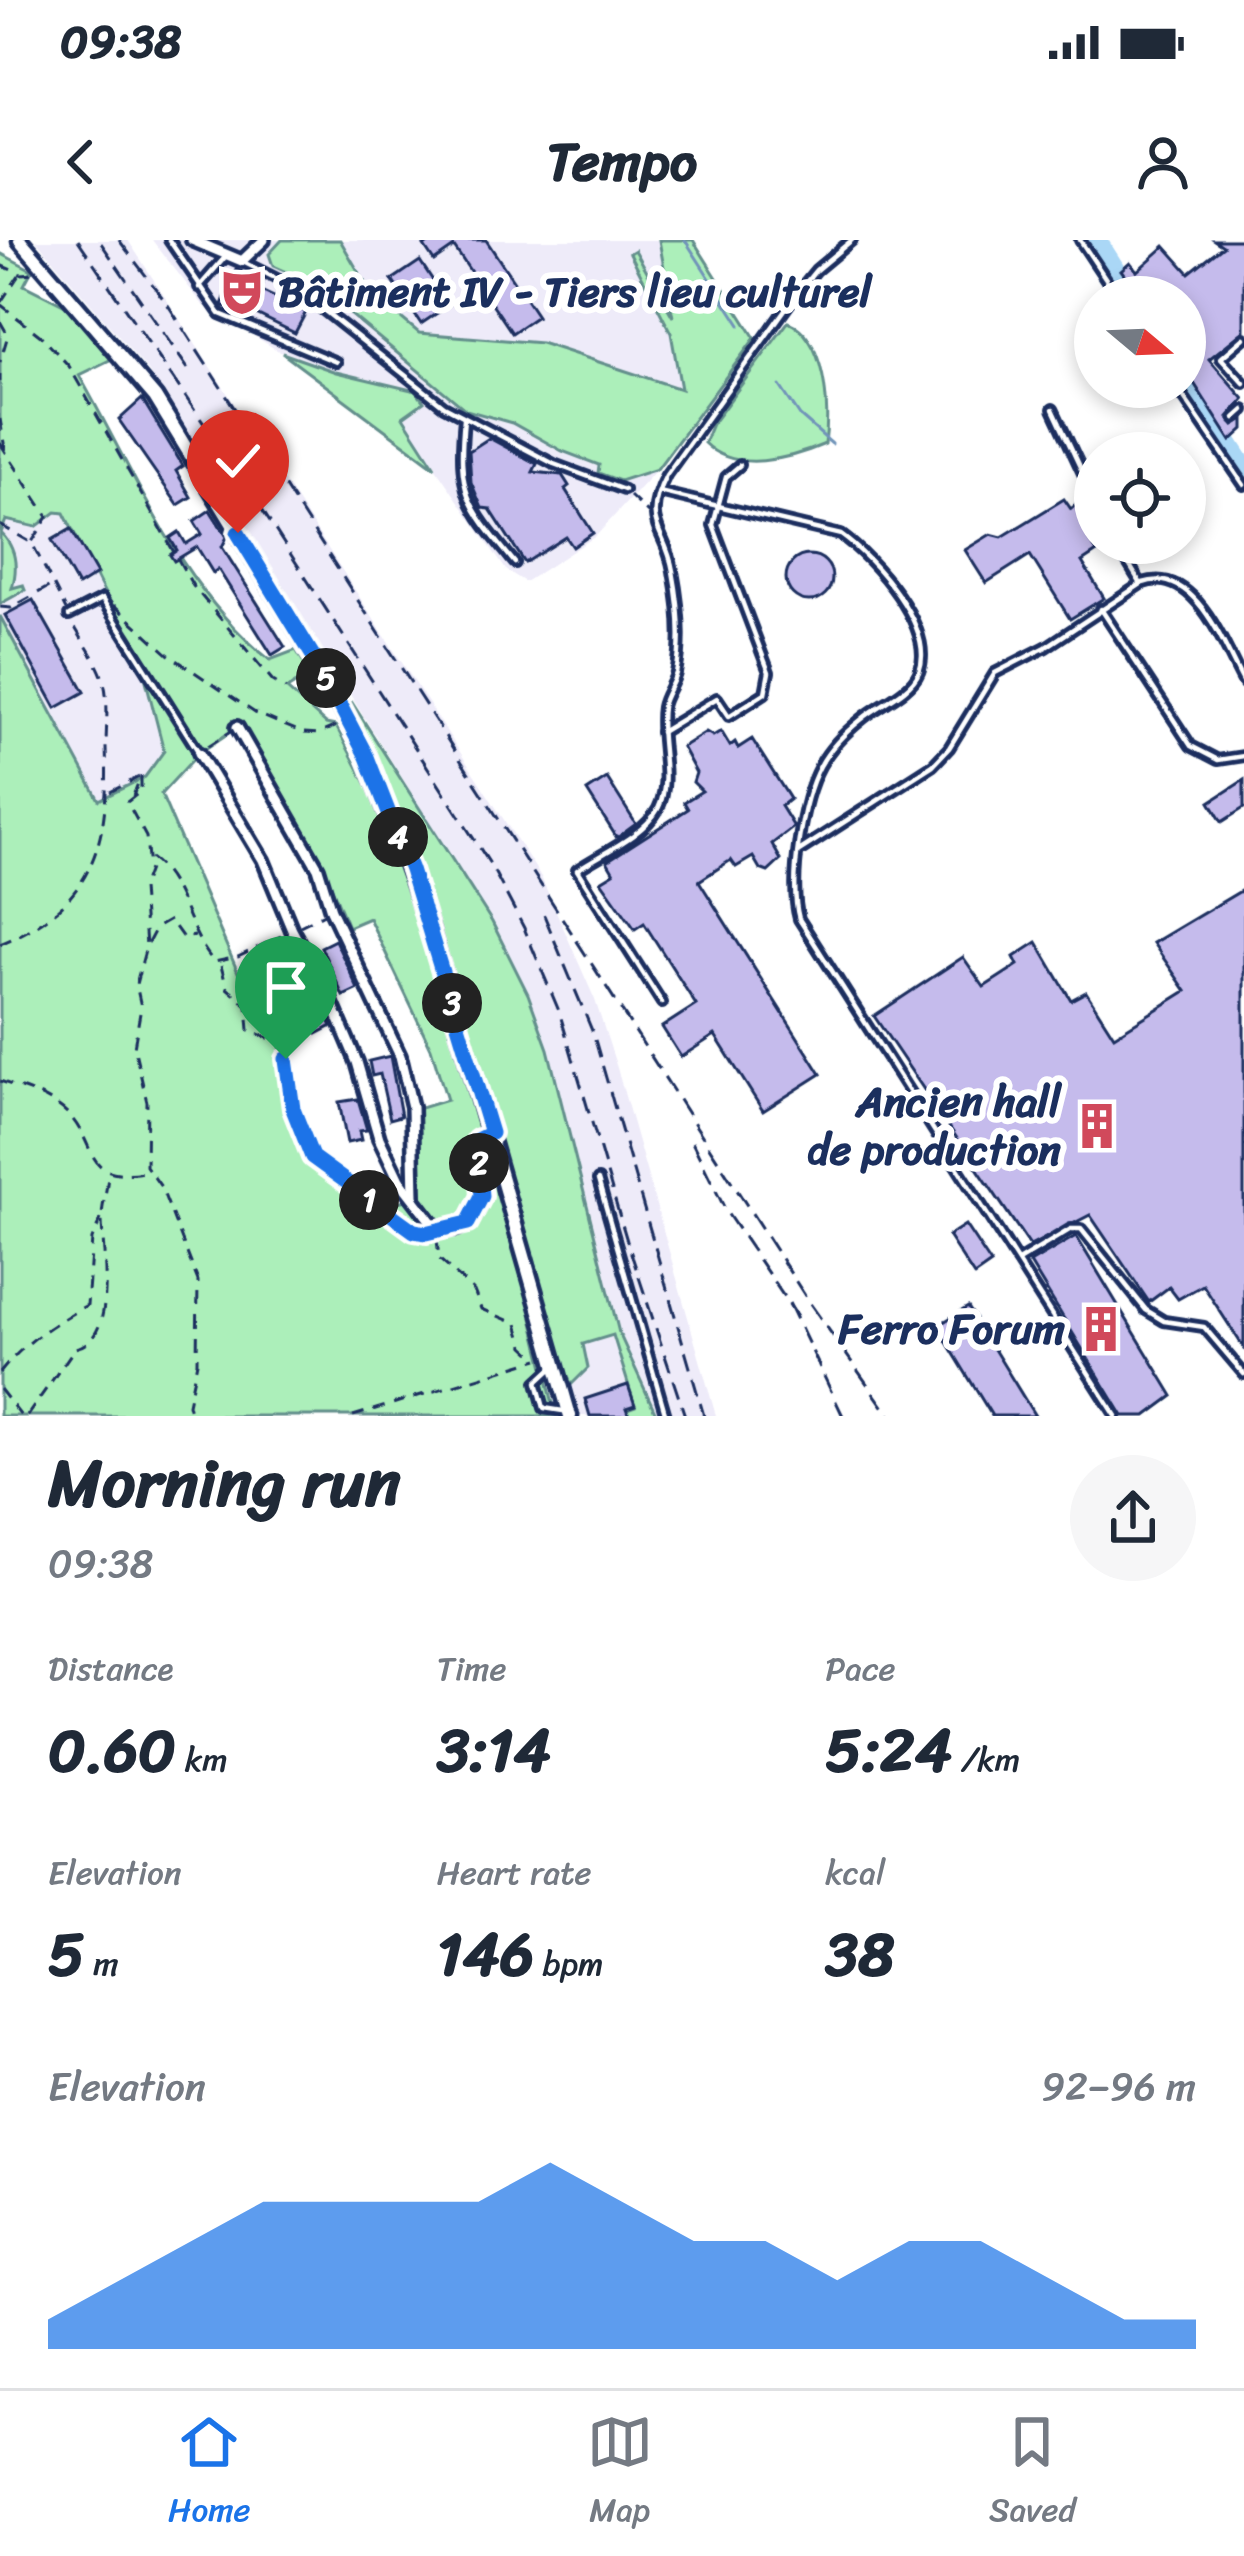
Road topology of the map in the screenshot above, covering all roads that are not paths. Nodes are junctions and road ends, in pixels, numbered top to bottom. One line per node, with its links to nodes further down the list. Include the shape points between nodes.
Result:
1 (20, 240): 37 (street, via 155,397 343,723 411,870)
2 (169, 240): 10 (lane)
3 (192, 240): 7 (street)
4 (264, 240): 8 (street)
5 (852, 240): 23 (lane, via 794,297)
6 (1080, 240): 9 (lane)
7 (227, 255): 8 (street); 10 (lane)
8 (242, 261): 17 (lane, via 297,289)
9 (1104, 276)
10 (199, 287): 12 (lane, via 220,314)
11 (1244, 338): 13 (lane, via 1221,358)
12 (336, 362)
13 (1244, 385)
14 (1191, 408): 21 (lane)
15 (1053, 409): 19 (lane)
16 (1244, 410): 18 (lane)
17 (464, 418): 22 (lane); 25 (lane, via 465,499)
18 (1235, 418)
19 (1074, 454)
20 (740, 465): 24 (lane)
21 (1244, 485)
22 (623, 490)
23 (658, 492): 24 (lane); 32 (lane, via 654,519 673,566 680,622)
24 (715, 505): 32 (lane, via 713,525 769,672 765,693 729,716 717,698); 35 (lane, via 841,535 866,553 911,619 921,654 912,682 851,728 820,764)
25 (515, 562)
26 (1129, 564): 27 (lane)
27 (1141, 584): 28 (lane); 30 (lane, via 1160,579 1184,587)
28 (1101, 609): 34 (lane, via 1190,746 1218,760); 35 (lane, via 995,673 933,765)
29 (69, 616): 33 (lane, via 102,599)
30 (1244, 683)
31 (237, 727): 40 (street, via 318,868 400,1056 412,1107)
32 (661, 733): 36 (lane, via 657,811 577,870)
33 (199, 753): 40 (street, via 263,860 331,1000 379,1138)
34 (1244, 756)
35 (799, 851): 42 (lane, via 799,919)
36 (662, 1003)
37 (491, 1133): 41 (street, via 477,1140 477,1213 457,1229); 43 (street)
38 (312, 1157): 41 (lane, via 414,1231)
39 (598, 1180): 46 (lane)
40 (414, 1196): 41 (street)
41 (436, 1228)
42 (1018, 1262): 44 (lane, via 1081,1229 1146,1310 1204,1327); 47 (lane)
43 (556, 1367): 45 (street); 45 (lane, via 544,1371 538,1395 544,1408)
44 (1244, 1374)
45 (569, 1413)
46 (666, 1416)
47 (1116, 1416)

